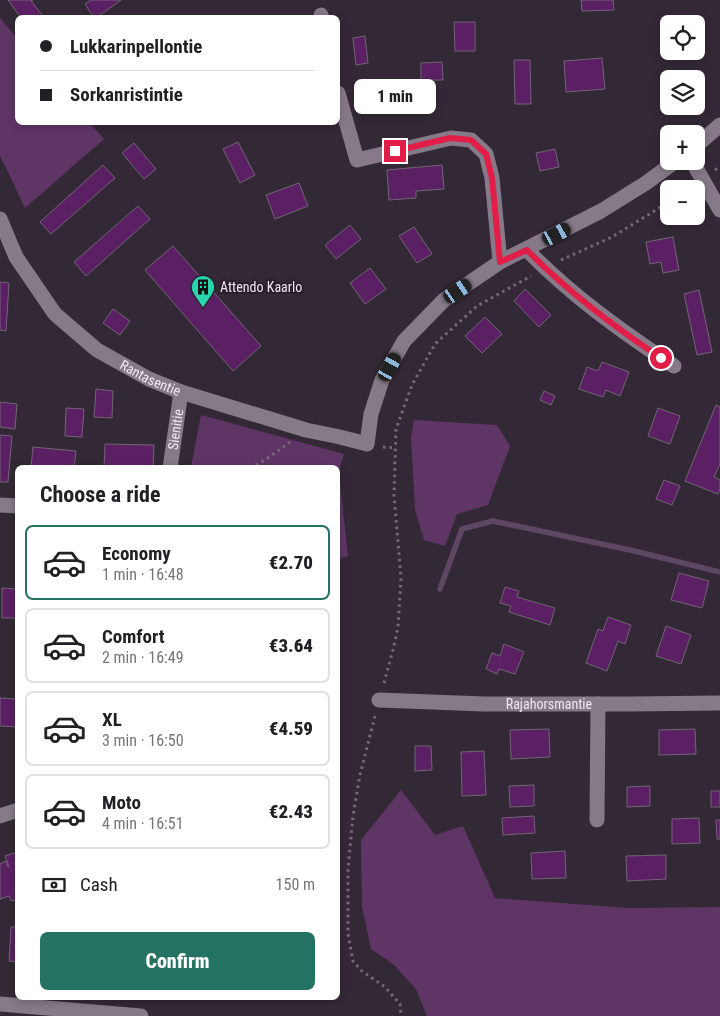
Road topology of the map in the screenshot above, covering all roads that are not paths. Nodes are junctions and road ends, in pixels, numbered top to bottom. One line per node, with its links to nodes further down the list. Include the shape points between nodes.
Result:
1 (340, 100): 11 (street, via 357,160 450,138 471,140 486,154 492,178)
2 (720, 125): 3 (street)
3 (705, 138)
4 (664, 170): 8 (street, via 601,210)
5 (697, 170): 6 (street)
6 (720, 210)
7 (0, 219): 10 (street, Rantasentie)
8 (527, 250): 11 (street); 12 (street, via 579,298)
9 (0, 257): 10 (street)
10 (16, 257): 13 (street, Rantasentie, via 55,314 97,350 149,379)
11 (500, 262): 13 (street, Rantasentie, via 444,300 404,341 382,380 366,444 306,430)
12 (674, 366)
13 (181, 392): 14 (street, Sienitie)
14 (170, 465)
15 (0, 505): 16 (street)
16 (15, 506)
17 (379, 700): 19 (street, Rajahorsmantie)
18 (720, 703): 19 (street, Rajahorsmantie)
19 (598, 704): 22 (street)
20 (15, 811): 21 (street)
21 (0, 816)
22 (597, 820)
23 (0, 1004): 24 (street)
24 (141, 1016)

